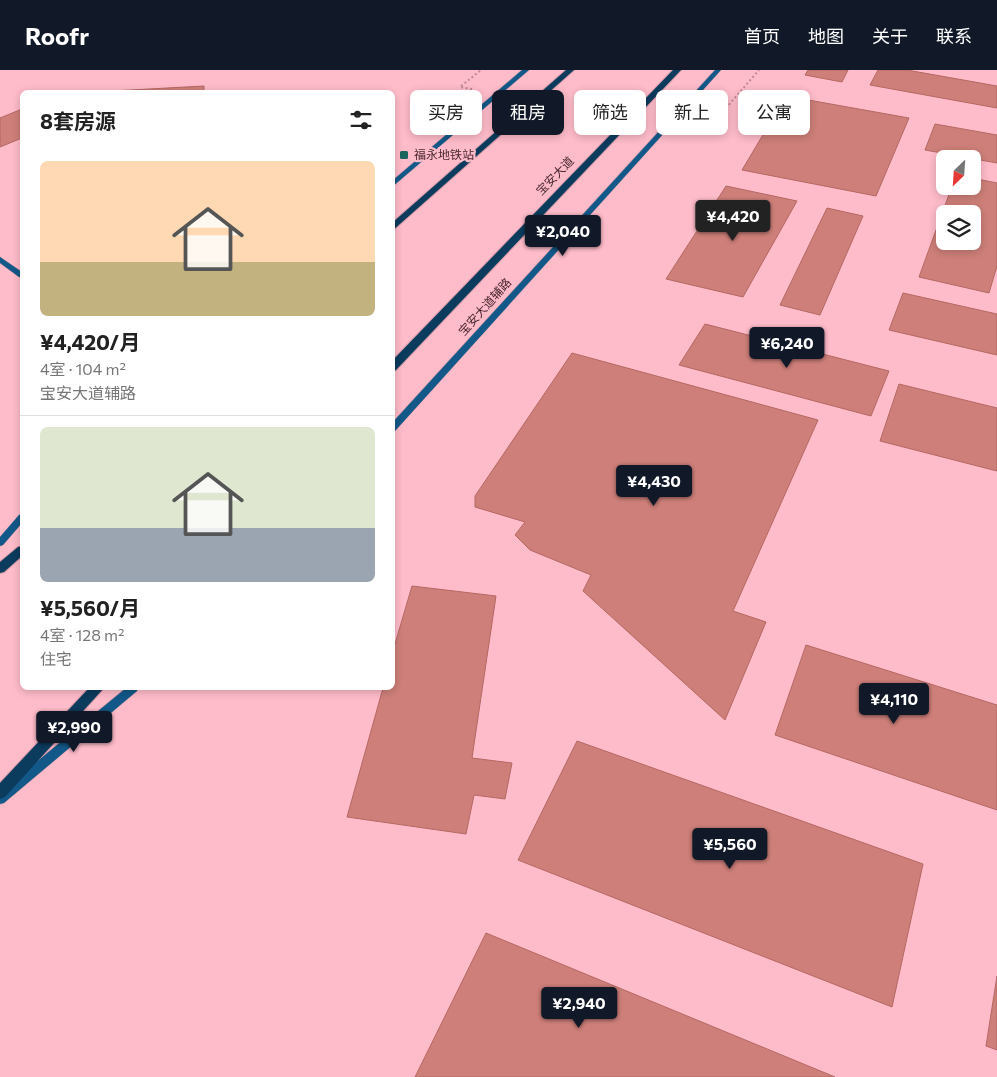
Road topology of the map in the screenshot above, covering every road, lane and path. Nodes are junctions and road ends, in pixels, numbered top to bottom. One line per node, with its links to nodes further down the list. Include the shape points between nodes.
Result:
1 (481, 70): 7 (path, via 460,87)
2 (526, 70): 9 (main road)
3 (570, 70): 10 (main road)
4 (676, 70): 13 (main road, 宝安大道)
5 (718, 70): 14 (main road, 宝安大道辅路)
6 (759, 70): 8 (path)
7 (472, 90)
8 (728, 106)
9 (395, 182)
10 (395, 225)
11 (0, 259): 12 (main road)
12 (20, 274)
13 (395, 365)
14 (395, 426)
15 (20, 519): 16 (main road)
16 (0, 543)
17 (20, 552): 18 (main road)
18 (0, 568)
19 (95, 690): 21 (main road)
20 (131, 690): 22 (main road)
21 (0, 793)
22 (0, 799)

